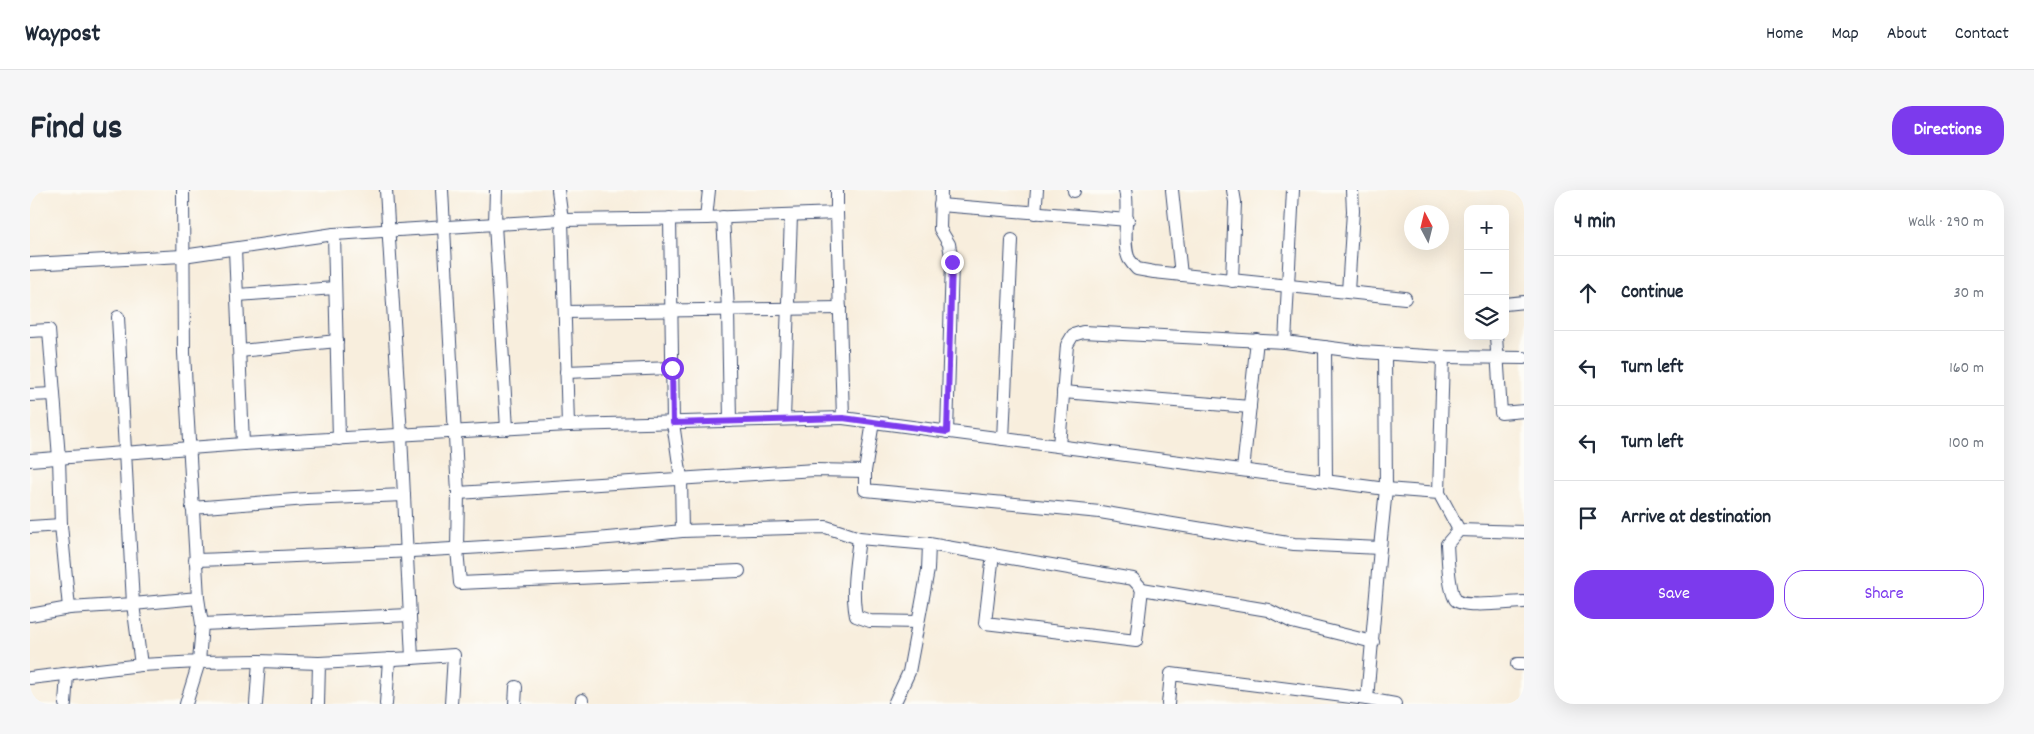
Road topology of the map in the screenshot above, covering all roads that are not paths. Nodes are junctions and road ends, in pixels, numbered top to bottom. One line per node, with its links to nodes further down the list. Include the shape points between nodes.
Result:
1 (183, 190): 30 (street)
2 (386, 190): 26 (street)
3 (442, 190): 25 (street)
4 (496, 190): 24 (street)
5 (558, 190): 22 (street)
6 (710, 190): 21 (street)
7 (837, 190): 16 (street)
8 (941, 190): 15 (street)
9 (1037, 190): 17 (street)
10 (1125, 190): 23 (street)
11 (1172, 190): 32 (street)
12 (1233, 190): 33 (street)
13 (1293, 190): 34 (street)
14 (1352, 190): 36 (street)
15 (940, 205): 17 (street); 73 (street, via 940,229 949,244 952,262)
16 (837, 213): 18 (street); 41 (street)
17 (1035, 213): 23 (street)
18 (790, 214): 19 (street); 42 (street)
19 (723, 217): 21 (street); 43 (street)
20 (670, 218): 21 (street); 22 (street); 44 (street)
21 (706, 218)
22 (562, 220): 24 (street); 45 (street)
23 (1128, 220): 32 (street, via 1126,246 1136,269)
24 (495, 224): 25 (street); 71 (street)
25 (444, 227): 26 (street); 72 (street)
26 (390, 230): 27 (street); 74 (street)
27 (334, 234): 29 (street); 35 (street)
28 (1012, 240): 76 (street)
29 (235, 249): 30 (street); 37 (street)
30 (183, 256): 31 (street); 79 (street)
31 (30, 264)
32 (1181, 275): 33 (street)
33 (1232, 281): 34 (street)
34 (1289, 287): 36 (street); 51 (street)
35 (336, 288): 37 (street); 50 (street)
36 (1348, 292): 38 (street)
37 (238, 295): 53 (street)
38 (1404, 298)
39 (1524, 302): 40 (street)
40 (1509, 304)
41 (840, 308): 42 (street); 65 (street)
42 (788, 309): 43 (street); 66 (street)
43 (728, 310): 44 (street); 67 (street)
44 (671, 311): 45 (street); 58 (street)
45 (565, 312): 59 (street)
46 (118, 317): 80 (street)
47 (30, 332): 61 (street, via 49,330)
48 (1257, 340): 51 (street); 60 (street, via 1083,332 1073,335 1067,344); 63 (street)
49 (1496, 340): 56 (street)
50 (337, 341): 53 (street); 75 (street)
51 (1286, 342): 52 (street)
52 (1325, 347): 54 (street); 86 (street)
53 (240, 350): 77 (street)
54 (1385, 354): 55 (street); 87 (street)
55 (1443, 357): 56 (street); 89 (street)
56 (1497, 358): 57 (street); 64 (street, via 1500,413)
57 (1524, 358)
58 (672, 368): 59 (street); 69 (street)
59 (566, 372): 70 (street)
60 (1064, 392): 63 (street); 78 (street)
61 (54, 394): 62 (street); 81 (street)
62 (30, 395)
63 (1250, 407): 83 (street)
64 (1524, 411)
65 (843, 418): 66 (street); 68 (street)
66 (784, 420): 67 (street)
67 (730, 421): 69 (street)
68 (873, 422): 73 (street); 84 (street)
69 (673, 423): 70 (street); 85 (street)
70 (568, 426): 71 (street)
71 (507, 429): 72 (street)
72 (455, 432): 74 (street); 88 (street)
73 (947, 432): 76 (street)
74 (401, 435): 75 (street); 90 (street)
75 (339, 438): 77 (street)
76 (1003, 439): 78 (street)
77 (243, 444): 79 (street)
78 (1059, 446): 83 (street)
79 (189, 447): 80 (street); 91 (street)
80 (124, 453): 81 (street); 108 (street)
81 (59, 458): 82 (street); 92 (street)
82 (30, 460)
83 (1243, 470): 86 (street)
84 (864, 471): 85 (street, via 815,470); 100 (street, via 865,490 1100,512 1294,544)
85 (681, 478): 88 (street); 95 (street)
86 (1326, 481): 87 (street)
87 (1386, 489): 89 (street); 100 (street)
88 (458, 493): 99 (street)
89 (1439, 493): 94 (street)
90 (404, 495): 91 (street); 101 (street)
91 (192, 508): 103 (street)
92 (60, 525): 93 (street); 109 (street)
93 (30, 527)
94 (1459, 530): 96 (street); 107 (street, via 1447,544 1455,599 1459,603 1477,604)
95 (682, 531): 97 (street, via 826,527); 99 (street, via 589,541)
96 (1524, 532)
97 (859, 538): 98 (street); 112 (street, via 853,603 856,616 870,621)
98 (929, 544): 102 (street); 112 (street, via 928,570)
99 (457, 548): 101 (street); 104 (street, via 460,583)
100 (1380, 548): 114 (street)
101 (407, 552): 103 (street); 110 (street)
102 (993, 554): 105 (street, via 1133,579); 105 (street, via 985,623 1136,641)
103 (195, 560): 106 (street)
104 (739, 571)
105 (1142, 589): 114 (street, via 1268,610 1292,622)
106 (198, 598): 108 (street); 113 (street)
107 (1524, 602)
108 (133, 604): 109 (street); 120 (street)
109 (69, 608): 111 (street)
110 (410, 614): 113 (street); 115 (street)
111 (30, 615)
112 (918, 622): 132 (street, via 909,672)
113 (202, 624): 118 (street)
114 (1373, 642): 124 (street)
115 (412, 658): 116 (street); 130 (street, via 454,655)
116 (389, 659): 119 (street); 129 (street)
117 (259, 661): 118 (street); 119 (street); 127 (street)
118 (199, 662): 120 (street); 126 (street)
119 (320, 663): 128 (street)
120 (141, 665): 121 (street)
121 (67, 674): 122 (street); 125 (street)
122 (30, 678)
123 (516, 686): 131 (street)
124 (1367, 699): 133 (street, via 1171,674); 134 (street)
125 (65, 704)
126 (186, 704)
127 (256, 704)
128 (318, 704)
129 (386, 704)
130 (451, 704)
131 (515, 704)
132 (894, 704)
133 (1168, 704)
134 (1395, 704)

